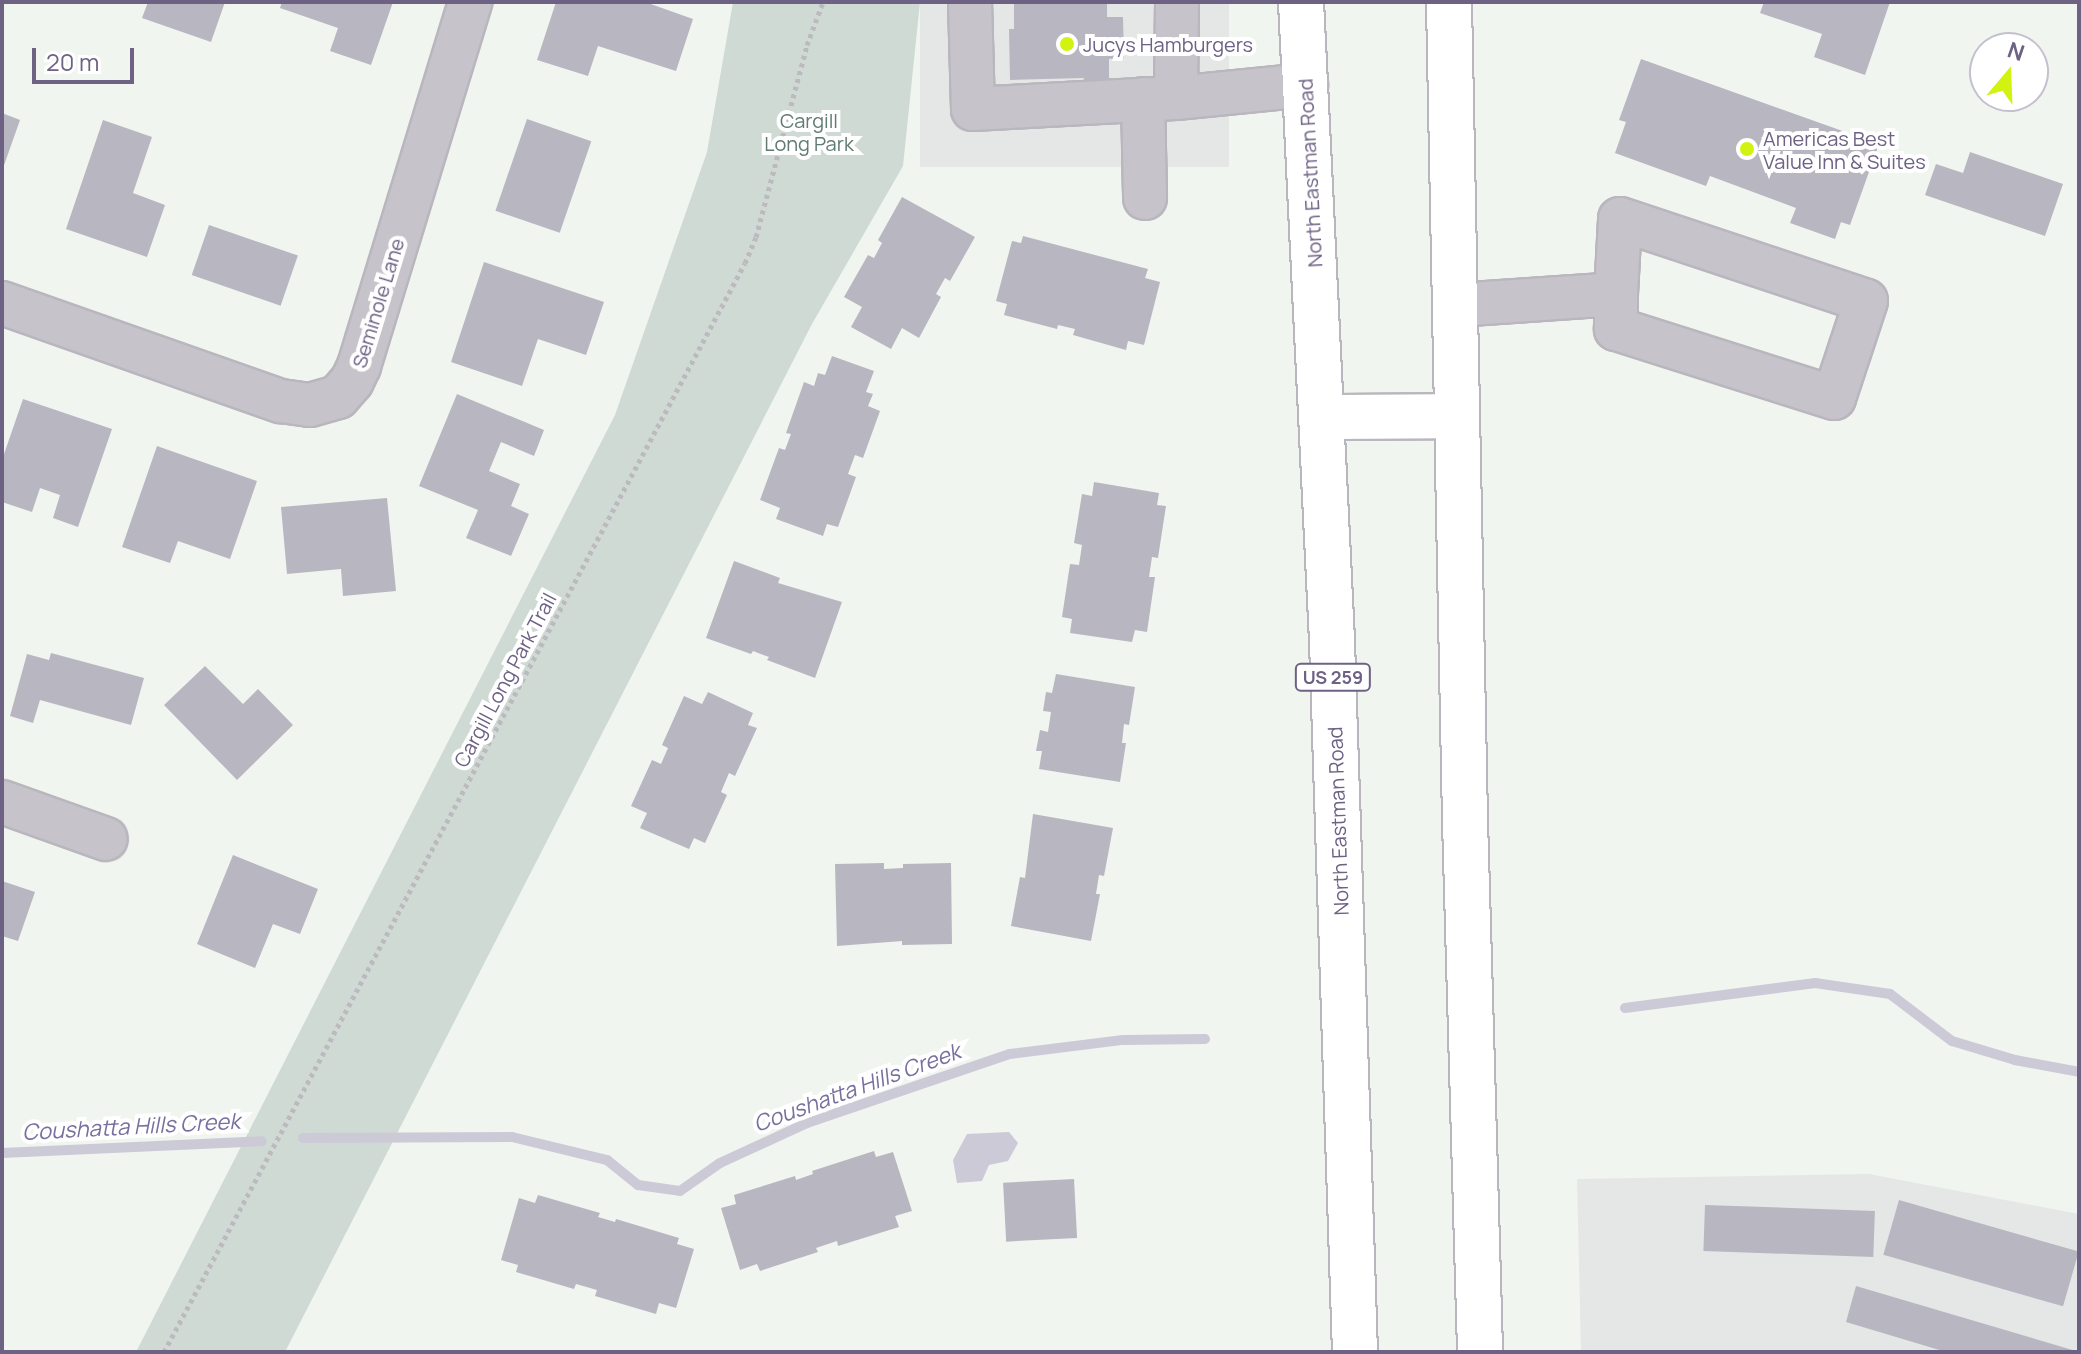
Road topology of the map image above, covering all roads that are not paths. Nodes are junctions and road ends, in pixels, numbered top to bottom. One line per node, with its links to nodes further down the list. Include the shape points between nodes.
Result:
1 (470, 2): 10 (street, Seminole Lane, via 359,366 338,397 310,405 281,401)
2 (970, 2): 7 (street, via 973,109)
3 (1177, 2): 7 (street)
4 (1301, 2): 6 (main road, North Eastman Road / US 259)
5 (1449, 2): 11 (main road)
6 (1306, 85): 7 (street); 13 (main road, North Eastman Road / US 259)
7 (1160, 98): 8 (street)
8 (1145, 198)
9 (1616, 294): 9 (street, via 1620,219 1866,301 1834,398 1616,329); 11 (street)
10 (2, 303)
11 (1455, 305): 12 (main road)
12 (1456, 416): 13 (main road); 17 (main road)
13 (1322, 417): 16 (main road, North Eastman Road / US 259)
14 (2, 802): 15 (street)
15 (106, 839)
16 (1355, 1352)
17 (1480, 1352)

